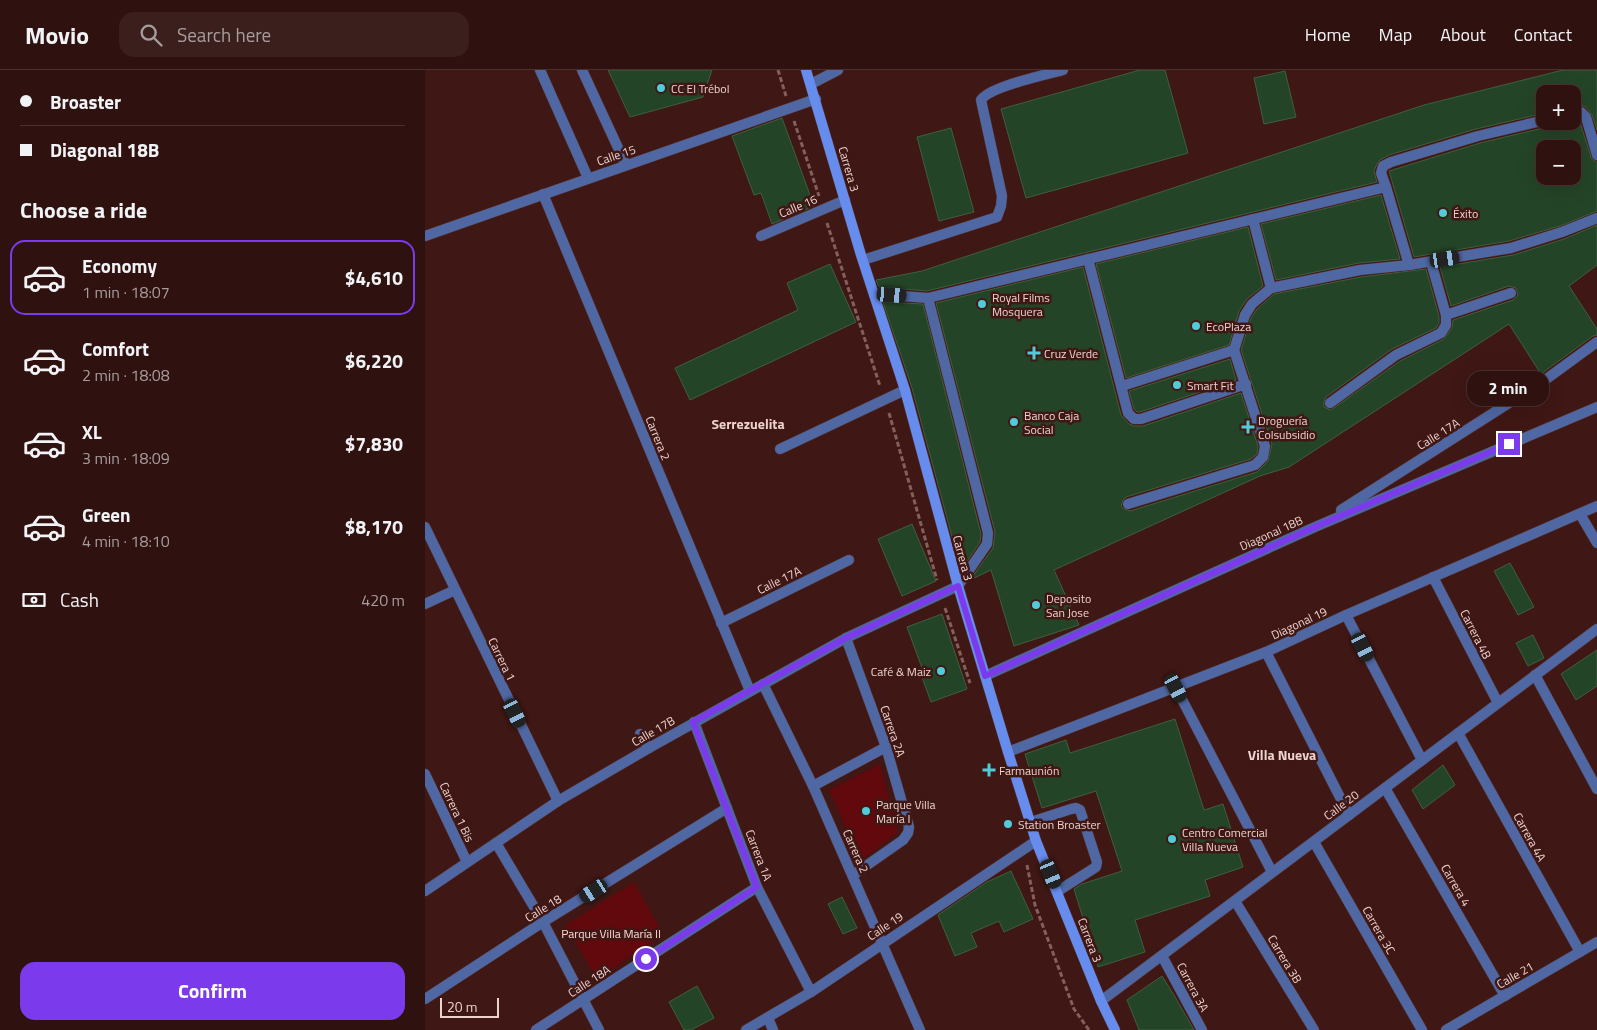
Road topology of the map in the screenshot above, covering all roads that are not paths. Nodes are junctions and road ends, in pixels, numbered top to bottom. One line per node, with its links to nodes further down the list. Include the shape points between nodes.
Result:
1 (540, 70): 12 (street)
2 (582, 70): 11 (street)
3 (806, 70): 6 (main road, Carrera 3)
4 (838, 70): 6 (street)
5 (1063, 70): 21 (street, via 998,89 981,100 1002,196 997,217)
6 (811, 84): 7 (main road, Carrera 3)
7 (816, 99): 11 (street, Calle 15); 15 (main road, Carrera 3)
8 (1581, 112): 10 (street, via 1586,117)
9 (1536, 122): 13 (street, via 1391,162 1383,166 1381,173)
10 (1597, 155)
11 (625, 165): 12 (street, Calle 15)
12 (588, 178): 14 (street, Calle 15)
13 (1386, 187): 17 (street); 23 (street)
14 (543, 194): 18 (street, Calle 15); 49 (street, Carrera 2)
15 (845, 200): 19 (street, Calle 16); 21 (main road, Carrera 3)
16 (1597, 218): 22 (street, via 1511,248)
17 (1253, 219): 20 (street); 24 (street)
18 (425, 236)
19 (761, 236)
20 (1088, 259): 27 (street); 32 (street)
21 (863, 260): 25 (main road, Carrera 3)
22 (1431, 262): 23 (street); 28 (street)
23 (1409, 265): 24 (street, via 1360,270)
24 (1271, 288): 30 (street, via 1252,304 1245,315)
25 (874, 294): 27 (street); 33 (main road, Carrera 3)
26 (1511, 294): 28 (street)
27 (928, 298): 45 (street, via 987,533 987,544)
28 (1446, 315): 34 (street, via 1446,325 1441,333 1395,355)
29 (1597, 342): 41 (street, Calle 17A, via 1545,380)
30 (1234, 350): 31 (street); 32 (street)
31 (1246, 384): 32 (street, via 1141,419 1134,419 1129,413); 37 (street, via 1265,446 1263,457 1255,466)
32 (1122, 386)
33 (905, 390): 36 (street); 45 (main road, Carrera 3)
34 (1330, 403)
35 (1597, 407): 41 (street, Diagonal 18B)
36 (780, 448)
37 (1128, 504)
38 (1597, 506): 39 (street, Diagonal 19)
39 (1580, 514): 42 (street); 44 (street, Diagonal 19)
40 (425, 527): 46 (street, Carrera 1)
41 (1315, 527): 54 (street, Diagonal 18B)
42 (1597, 543)
43 (849, 560): 49 (street, Calle 17A)
44 (1433, 577): 48 (street, Diagonal 19); 58 (street, Carrera 4B)
45 (958, 586): 51 (street, Calle 17B); 54 (main road, Carrera 3)
46 (455, 590): 47 (street); 71 (street, Carrera 1)
47 (425, 604)
48 (1347, 615): 52 (street, Diagonal 19); 65 (street)
49 (721, 623): 57 (street, Carrera 2)
50 (1597, 629): 53 (street, Calle 20)
51 (846, 638): 55 (street, Calle 17B); 62 (street, Carrera 2A)
52 (1266, 652): 56 (street, Diagonal 19); 73 (street)
53 (1535, 675): 58 (street, Calle 20); 70 (street)
54 (985, 676): 64 (main road, Carrera 3)
55 (763, 684): 57 (street, Calle 17B); 68 (street, Carrera 2)
56 (1176, 688): 64 (street, Diagonal 19); 79 (street)
57 (750, 691): 59 (street, Calle 17B)
58 (1498, 703): 60 (street, Calle 20)
59 (693, 722): 63 (street, Calle 17B); 72 (street, Carrera 1A)
60 (1458, 733): 65 (street, Calle 20); 88 (street, Carrera 4A)
61 (640, 734): 63 (street)
62 (886, 747): 68 (street); 80 (street, Carrera 2A, via 909,827 908,834)
63 (649, 748): 71 (street, Calle 17B)
64 (1008, 752): 74 (main road, Carrera 3)
65 (1422, 760): 69 (street, Calle 20)
66 (425, 774): 67 (street, Carrera 1 Bis)
67 (428, 786): 78 (street, Carrera 1 Bis)
68 (813, 786): 80 (street, Carrera 2)
69 (1385, 788): 73 (street, Calle 20); 91 (street, Carrera 4)
70 (1597, 789)
71 (558, 801): 77 (street, Calle 17B)
72 (727, 808): 81 (street, Carrera 1A); 85 (street, Calle 18)
73 (1349, 815): 76 (street, Calle 20)
74 (1031, 822): 75 (main road, Carrera 3); 83 (street, via 1071,809 1080,810 1096,867)
75 (1037, 840): 83 (main road, Carrera 3); 87 (street, Calle 19)
76 (1313, 842): 79 (street, Calle 20); 104 (street, Carrera 3C)
77 (496, 843): 78 (street, Calle 17B); 85 (street)
78 (467, 862): 82 (street, Calle 17B)
79 (1272, 872): 84 (street, Calle 20)
80 (853, 875): 87 (street, Carrera 2)
81 (757, 887): 90 (street, Carrera 1A); 93 (street, Calle 18A)
82 (425, 891)
83 (1058, 891): 94 (main road, Carrera 3)
84 (1235, 901): 89 (street, Calle 20); 103 (street, Carrera 3B)
85 (543, 922): 92 (street, Calle 18); 93 (street)
86 (1597, 942): 88 (street, Calle 21)
87 (882, 944): 90 (street, Calle 19); 100 (street, Carrera 2)
88 (1580, 952): 91 (street, Calle 21)
89 (1162, 956): 94 (street, Calle 20); 102 (street, Carrera 3A)
90 (811, 992): 95 (street, Calle 19)
91 (1505, 996): 105 (street, Calle 21)
92 (425, 999)
93 (583, 1000): 96 (street, Calle 18A); 97 (street)
94 (1101, 1001): 101 (main road, Carrera 3)
95 (768, 1018): 98 (street, Calle 19); 99 (street)
96 (536, 1030)
97 (599, 1030)
98 (746, 1030)
99 (773, 1030)
100 (920, 1030)
101 (1115, 1030)
102 (1202, 1030)
103 (1314, 1030)
104 (1422, 1030)
105 (1446, 1030)

